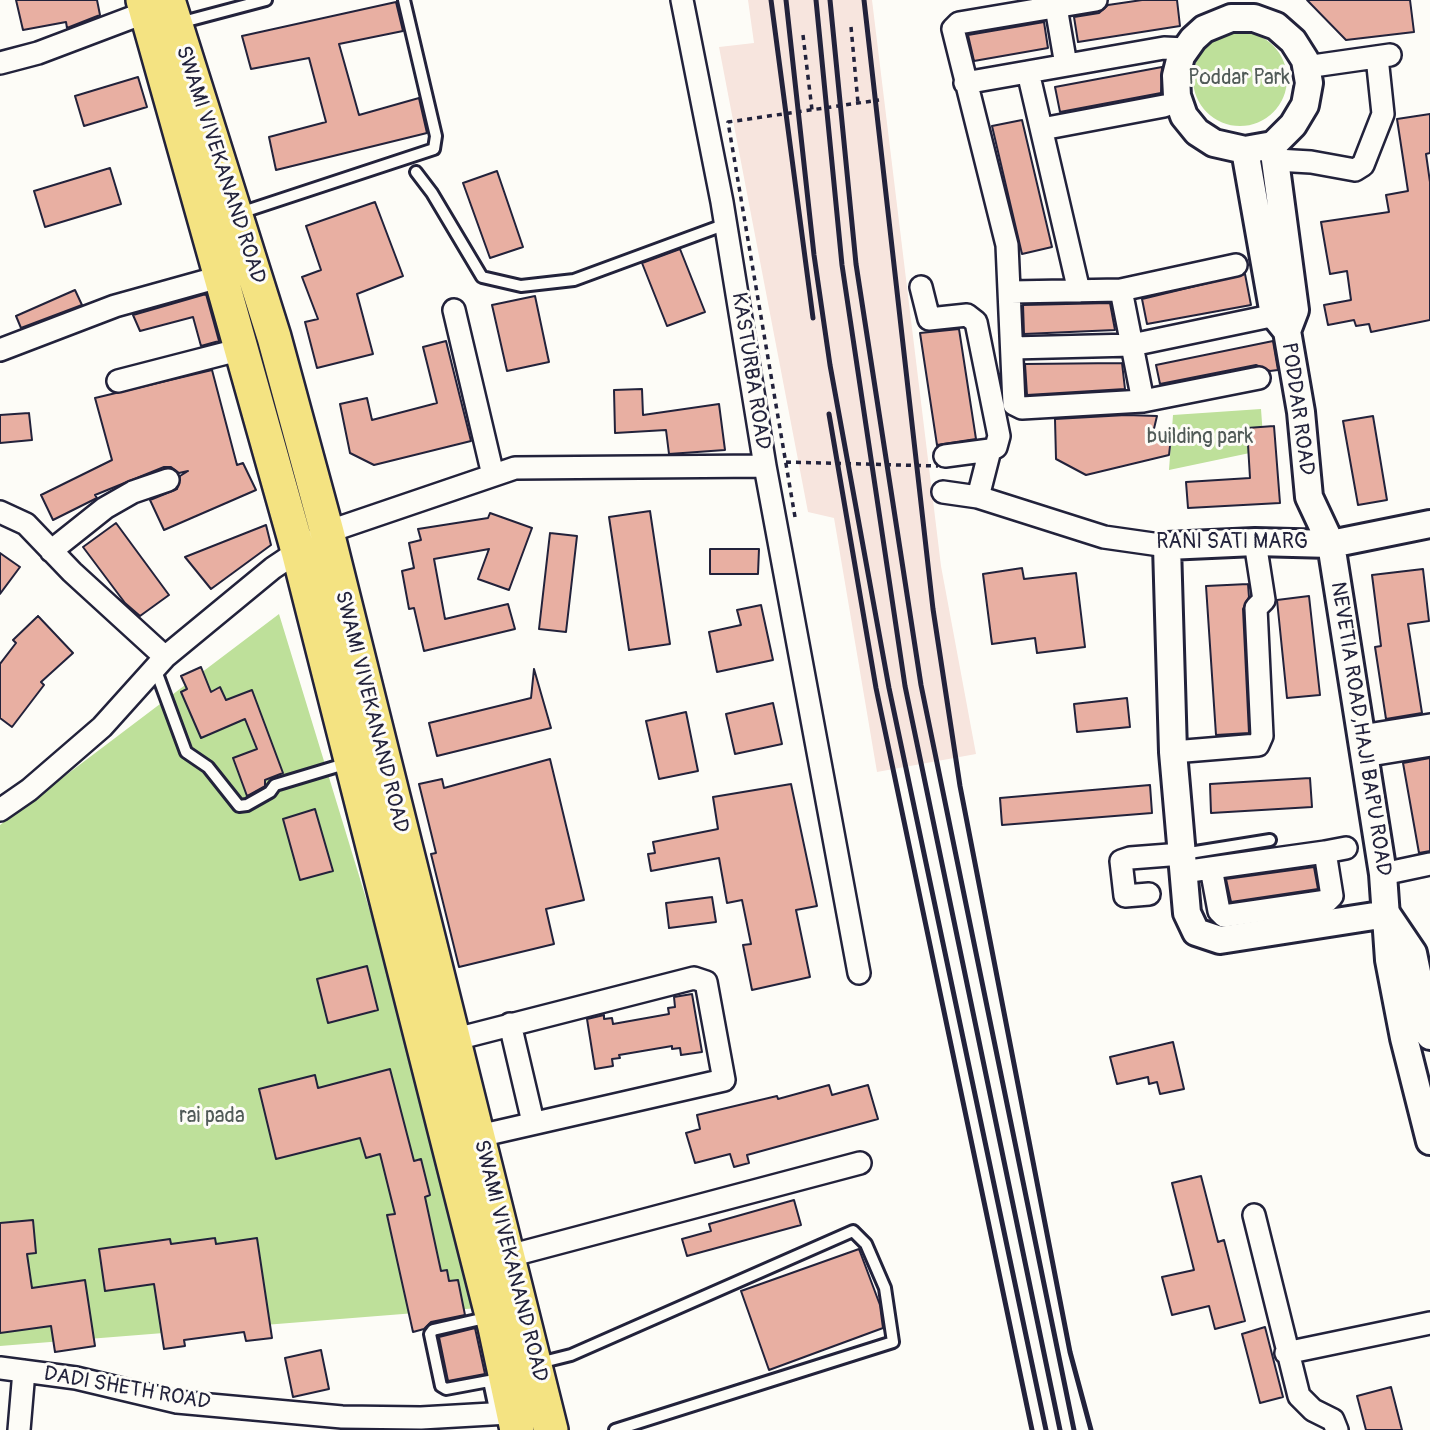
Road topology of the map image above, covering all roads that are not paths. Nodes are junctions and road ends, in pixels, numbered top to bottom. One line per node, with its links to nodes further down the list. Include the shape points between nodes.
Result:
1 (266, 0): 7 (lane)
2 (404, 0): 19 (lane, via 436,135 434,149)
3 (682, 0): 20 (street, KASTURBA ROAD)
4 (1096, 0): 5 (street)
5 (1056, 7): 10 (street); 13 (street, via 955,25 953,35)
6 (1229, 9): 8 (street); 11 (street, via 1276,26 1293,41)
7 (159, 11): 9 (street); 19 (main road, SWAMI VIVEKANAND ROAD)
8 (1186, 49): 10 (street, via 1164,48); 16 (street, via 1176,76 1184,116 1214,143)
9 (0, 63)
10 (1066, 65): 12 (street)
11 (1306, 67): 17 (street, via 1305,105); 17 (street, via 1384,56 1383,114 1363,165 1355,170)
12 (1028, 72): 13 (street); 15 (street)
13 (965, 83): 26 (street, via 1007,245)
14 (1164, 106): 15 (street)
15 (1042, 129): 25 (street)
16 (1245, 150): 17 (street); 28 (street, PODDAR ROAD)
17 (1274, 152): 28 (street)
18 (416, 172): 20 (lane, via 482,277 521,286 574,280)
19 (221, 219): 22 (main road, SWAMI VIVEKANAND ROAD)
20 (726, 224): 38 (street, KASTURBA ROAD)
21 (1236, 265): 24 (street)
22 (238, 272): 31 (main road, SWAMI VIVEKANAND ROAD); 32 (street, via 115,306); 45 (main road, SWAMI VIVEKANAND ROAD)
23 (921, 287): 36 (street, via 929,319 967,315 976,322 999,436)
24 (1121, 290): 25 (street); 29 (street)
25 (1079, 291): 26 (street)
26 (1011, 292): 30 (street)
27 (454, 310): 39 (street)
28 (1285, 319): 29 (street); 47 (street, PODDAR ROAD, via 1301,412 1308,496)
29 (1132, 345): 30 (street); 35 (street)
30 (1012, 348): 35 (street, via 1013,399 1018,407)
31 (242, 349): 34 (street); 50 (main road, SWAMI VIVEKANAND ROAD)
32 (0, 350)
33 (1259, 378): 35 (street)
34 (118, 381)
35 (1143, 401)
36 (990, 450): 37 (street); 42 (street)
37 (941, 461)
38 (775, 464): 39 (street, KASTURBA ROAD, via 515,468); 67 (street)
39 (493, 475): 45 (street, KASTURBA ROAD)
40 (168, 480): 49 (street, via 106,508)
41 (943, 492): 42 (street, RANI SATI MARG)
42 (978, 497): 48 (street, RANI SATI MARG, via 1104,537)
43 (0, 512): 49 (street, via 26,524)
44 (1430, 524): 47 (street, RANI SATI MARG)
45 (327, 532): 50 (street, KASTURBA ROAD); 70 (main road, SWAMI VIVEKANAND ROAD)
46 (1255, 542): 47 (street, RANI SATI MARG); 48 (street, RANI SATI MARG); 55 (street, via 1264,600 1256,608 1262,736 1258,745)
47 (1331, 544): 54 (street, NEVETIA ROAD,HAJI BAPU ROAD)
48 (1167, 546): 55 (street)
49 (51, 551): 51 (street)
50 (299, 551): 51 (street, KASTURBA ROAD); 56 (main road, SWAMI VIVEKANAND ROAD)
51 (160, 663): 56 (lane, via 186,752 208,767 239,806 270,792 275,785); 57 (street, KASTURBA ROAD, via 103,727)
52 (1430, 725): 54 (street)
53 (1430, 745): 54 (street)
54 (1363, 746): 64 (street, NEVETIA ROAD,HAJI BAPU ROAD)
55 (1173, 751): 61 (street)
56 (350, 762): 79 (main road, SWAMI VIVEKANAND ROAD)
57 (0, 810)
58 (1269, 840): 61 (lane)
59 (1346, 848): 60 (street)
60 (1325, 852): 63 (street); 63 (street, via 1332,893 1327,901 1224,915 1219,911)
61 (1183, 863): 63 (street); 65 (street, via 1121,861 1125,896); 66 (street, via 1187,913 1196,932 1207,938 1220,940)
62 (1430, 864): 64 (street)
63 (1211, 868)
64 (1383, 874): 66 (street, NEVETIA ROAD,HAJI BAPU ROAD)
65 (1149, 894)
66 (1387, 914): 69 (street, NEVETIA ROAD,HAJI BAPU ROAD, via 1389,960)
67 (859, 973)
68 (510, 1024): 70 (street); 72 (street); 72 (street, via 694,978 706,982 724,1080)
69 (1420, 1029): 71 (street, NEVETIA ROAD,HAJI BAPU ROAD)
70 (452, 1040): 74 (main road, SWAMI VIVEKANAND ROAD)
71 (1424, 1093): 73 (street, NEVETIA ROAD,HAJI BAPU ROAD)
72 (533, 1122): 74 (street)
73 (1429, 1133)
74 (479, 1136): 77 (main road, SWAMI VIVEKANAND ROAD)
75 (860, 1163): 77 (street)
76 (1254, 1215): 80 (street)
77 (509, 1256): 81 (main road, SWAMI VIVEKANAND ROAD)
78 (1430, 1323): 80 (street)
79 (493, 1327): 84 (lane, via 501,1374); 84 (lane, via 481,1319 430,1334 441,1386 446,1389); 85 (main road, SWAMI VIVEKANAND ROAD)
80 (1286, 1353): 90 (street, via 1299,1396 1312,1410 1333,1420)
81 (536, 1364): 86 (main road, SWAMI VIVEKANAND ROAD); 89 (lane, via 570,1355 853,1231 866,1244 886,1288 893,1342)
82 (0, 1368): 83 (street, DADI SHETH ROAD)
83 (24, 1371): 87 (street, DADI SHETH ROAD, via 177,1402); 88 (street)
84 (489, 1381): 85 (lane)
85 (509, 1419): 86 (street, DADI SHETH ROAD); 87 (street, DADI SHETH ROAD)
86 (549, 1420)
87 (342, 1424)
88 (19, 1430)
89 (615, 1430)
90 (1337, 1430)

